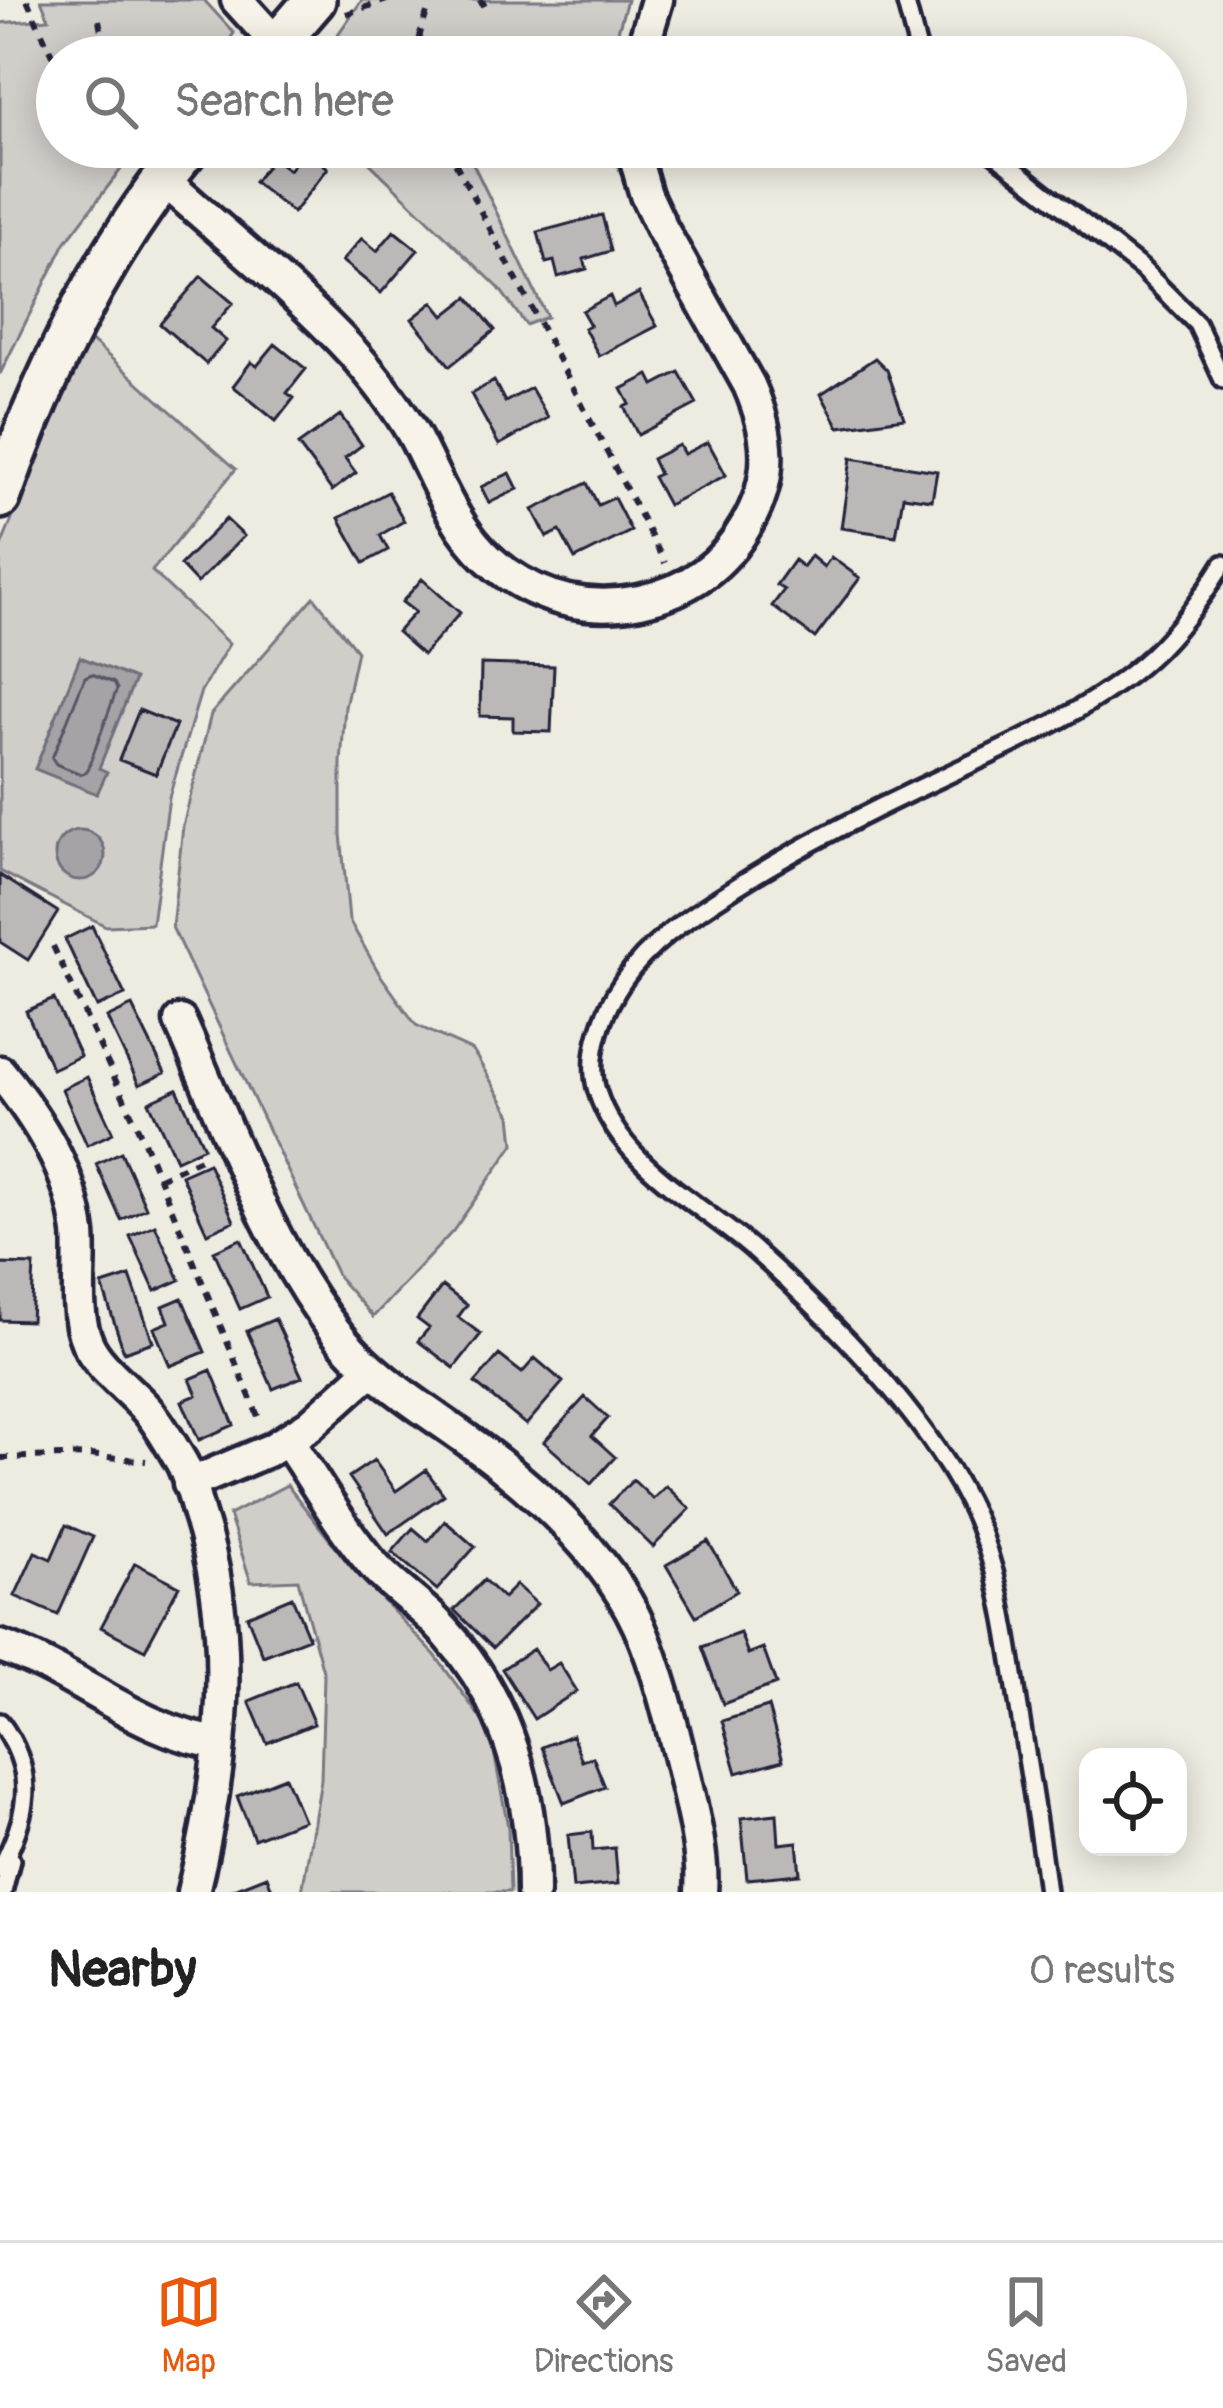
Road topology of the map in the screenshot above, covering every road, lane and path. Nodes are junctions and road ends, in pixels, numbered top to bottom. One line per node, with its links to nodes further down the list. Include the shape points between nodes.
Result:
1 (27, 0): 11 (path)
2 (237, 0): 13 (street)
3 (387, 0): 9 (path, via 348,15)
4 (431, 0): 15 (path)
5 (480, 0): 6 (path)
6 (490, 0)
7 (657, 0): 16 (street)
8 (905, 0): 17 (lane)
9 (327, 4): 14 (street)
10 (99, 20): 12 (path)
11 (43, 36)
12 (102, 36)
13 (262, 36)
14 (290, 36)
15 (420, 36)
16 (646, 36)
17 (914, 36)
18 (173, 168): 22 (street)
19 (458, 168): 26 (path)
20 (638, 168): 26 (street, via 662,229 749,385 769,446 764,485 733,549)
21 (1013, 168): 23 (lane, via 1142,268 1197,324)
22 (164, 180): 24 (street, via 73,323); 26 (street, via 352,352 413,434 456,519 507,576 580,606 616,606)
23 (1223, 380)
24 (0, 498)
25 (1223, 565): 45 (lane, via 1149,658 1093,700 765,869 684,921 638,959 606,1006 596,1052 596,1088 635,1156 826,1318 927,1436 967,1499 1006,1622)
26 (678, 588)
27 (53, 946): 31 (path)
28 (180, 1021): 30 (street)
29 (3, 1085): 35 (street, via 52,1147 71,1193 88,1344 153,1417)
30 (236, 1144): 31 (path); 32 (street, via 292,1270)
31 (159, 1178): 33 (path)
32 (370, 1371): 33 (street); 44 (street, via 503,1466 612,1578 640,1627 670,1718)
33 (279, 1444): 35 (street); 43 (street, via 374,1565 471,1662 503,1718 524,1778)
34 (0, 1458): 35 (path, via 90,1454)
35 (186, 1475): 38 (street, via 218,1610)
36 (0, 1646): 38 (street, via 163,1729)
37 (0, 1722): 39 (lane, via 28,1787)
38 (219, 1743): 42 (street)
39 (16, 1836): 40 (lane); 41 (lane)
40 (0, 1870)
41 (3, 1892)
42 (193, 1892)
43 (533, 1892)
44 (701, 1892)
45 (1047, 1892)

